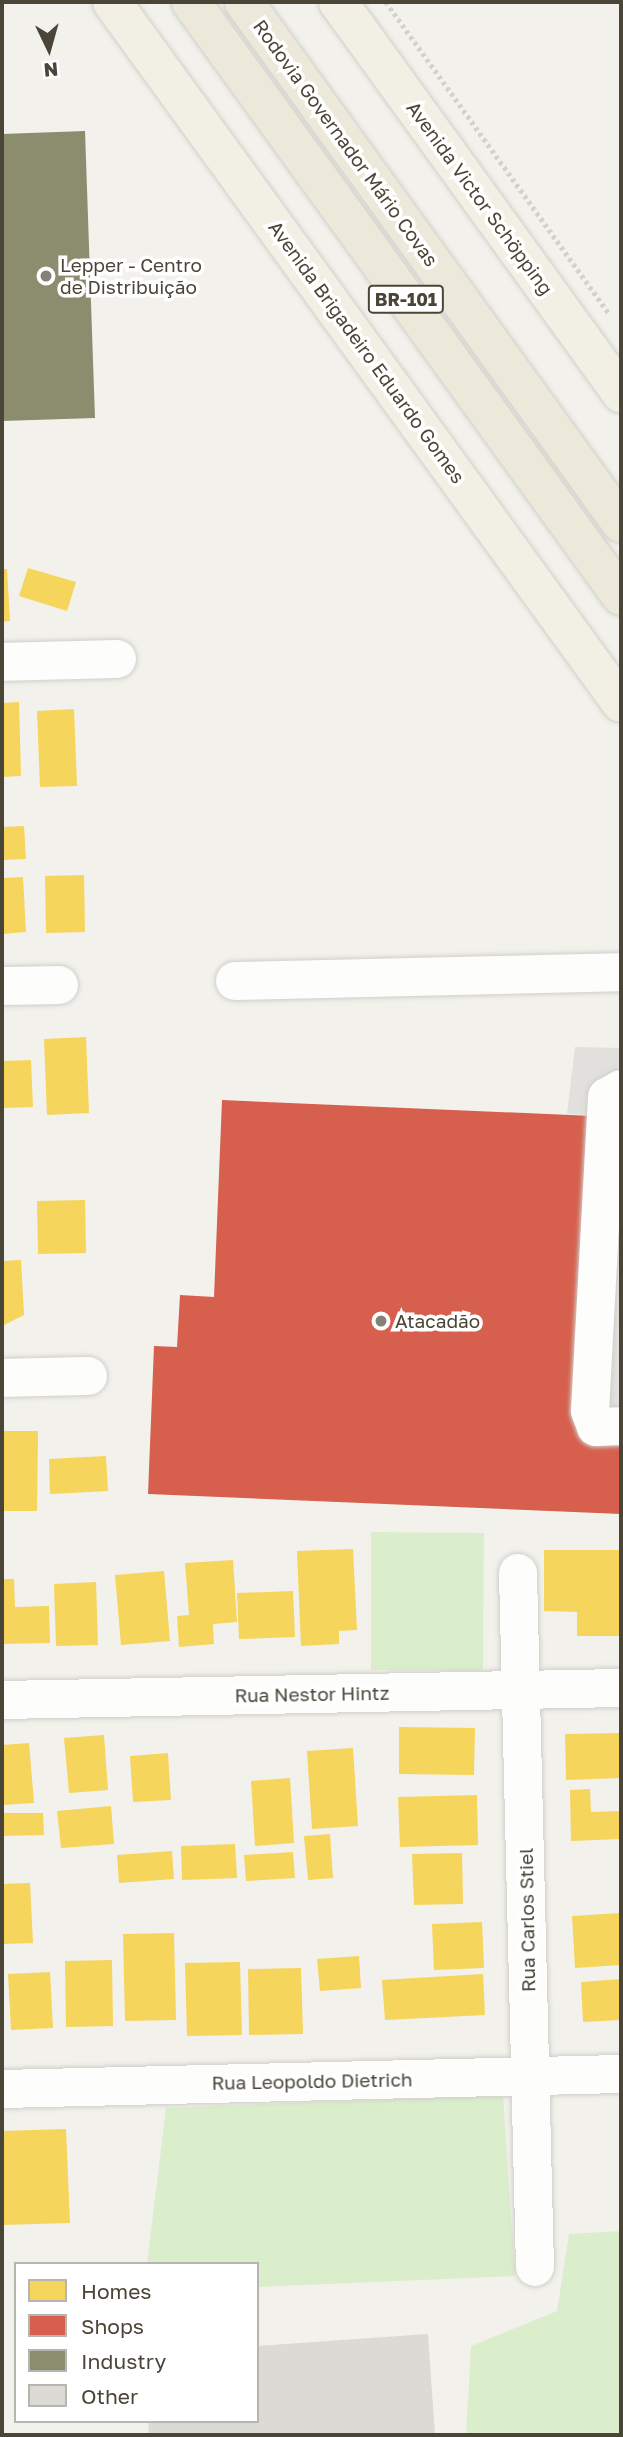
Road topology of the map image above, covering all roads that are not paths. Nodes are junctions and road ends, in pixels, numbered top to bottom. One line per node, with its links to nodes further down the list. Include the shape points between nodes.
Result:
1 (112, 2): 10 (main road, Avenida Brigadeiro Eduardo Gomes)
2 (191, 2): 7 (highway, BR-101)
3 (244, 2): 6 (highway, Rodovia Governador Mário Covas / BR-101)
4 (338, 2): 5 (main road, Avenida Victor Schöpping)
5 (621, 393)
6 (621, 523)
7 (621, 596)
8 (117, 659): 9 (street)
9 (2, 662)
10 (621, 703)
11 (621, 972): 12 (street)
12 (236, 981)
13 (59, 985): 14 (street)
14 (2, 986)
15 (621, 1088): 16 (street, via 607,1097)
16 (609, 1298): 19 (street, via 591,1421 596,1427)
17 (88, 1376): 18 (street)
18 (2, 1378)
19 (621, 1426)
20 (518, 1573): 22 (street, Rua Carlos Stiel)
21 (621, 1688): 22 (street, Rua Nestor Hintz)
22 (521, 1690): 23 (street, Rua Nestor Hintz); 25 (street, Rua Carlos Stiel)
23 (2, 1700)
24 (621, 2074): 25 (street, Rua Leopoldo Dietrich)
25 (531, 2076): 26 (street, Rua Leopoldo Dietrich); 27 (street, Rua Carlos Stiel)
26 (2, 2088)
27 (535, 2267)

